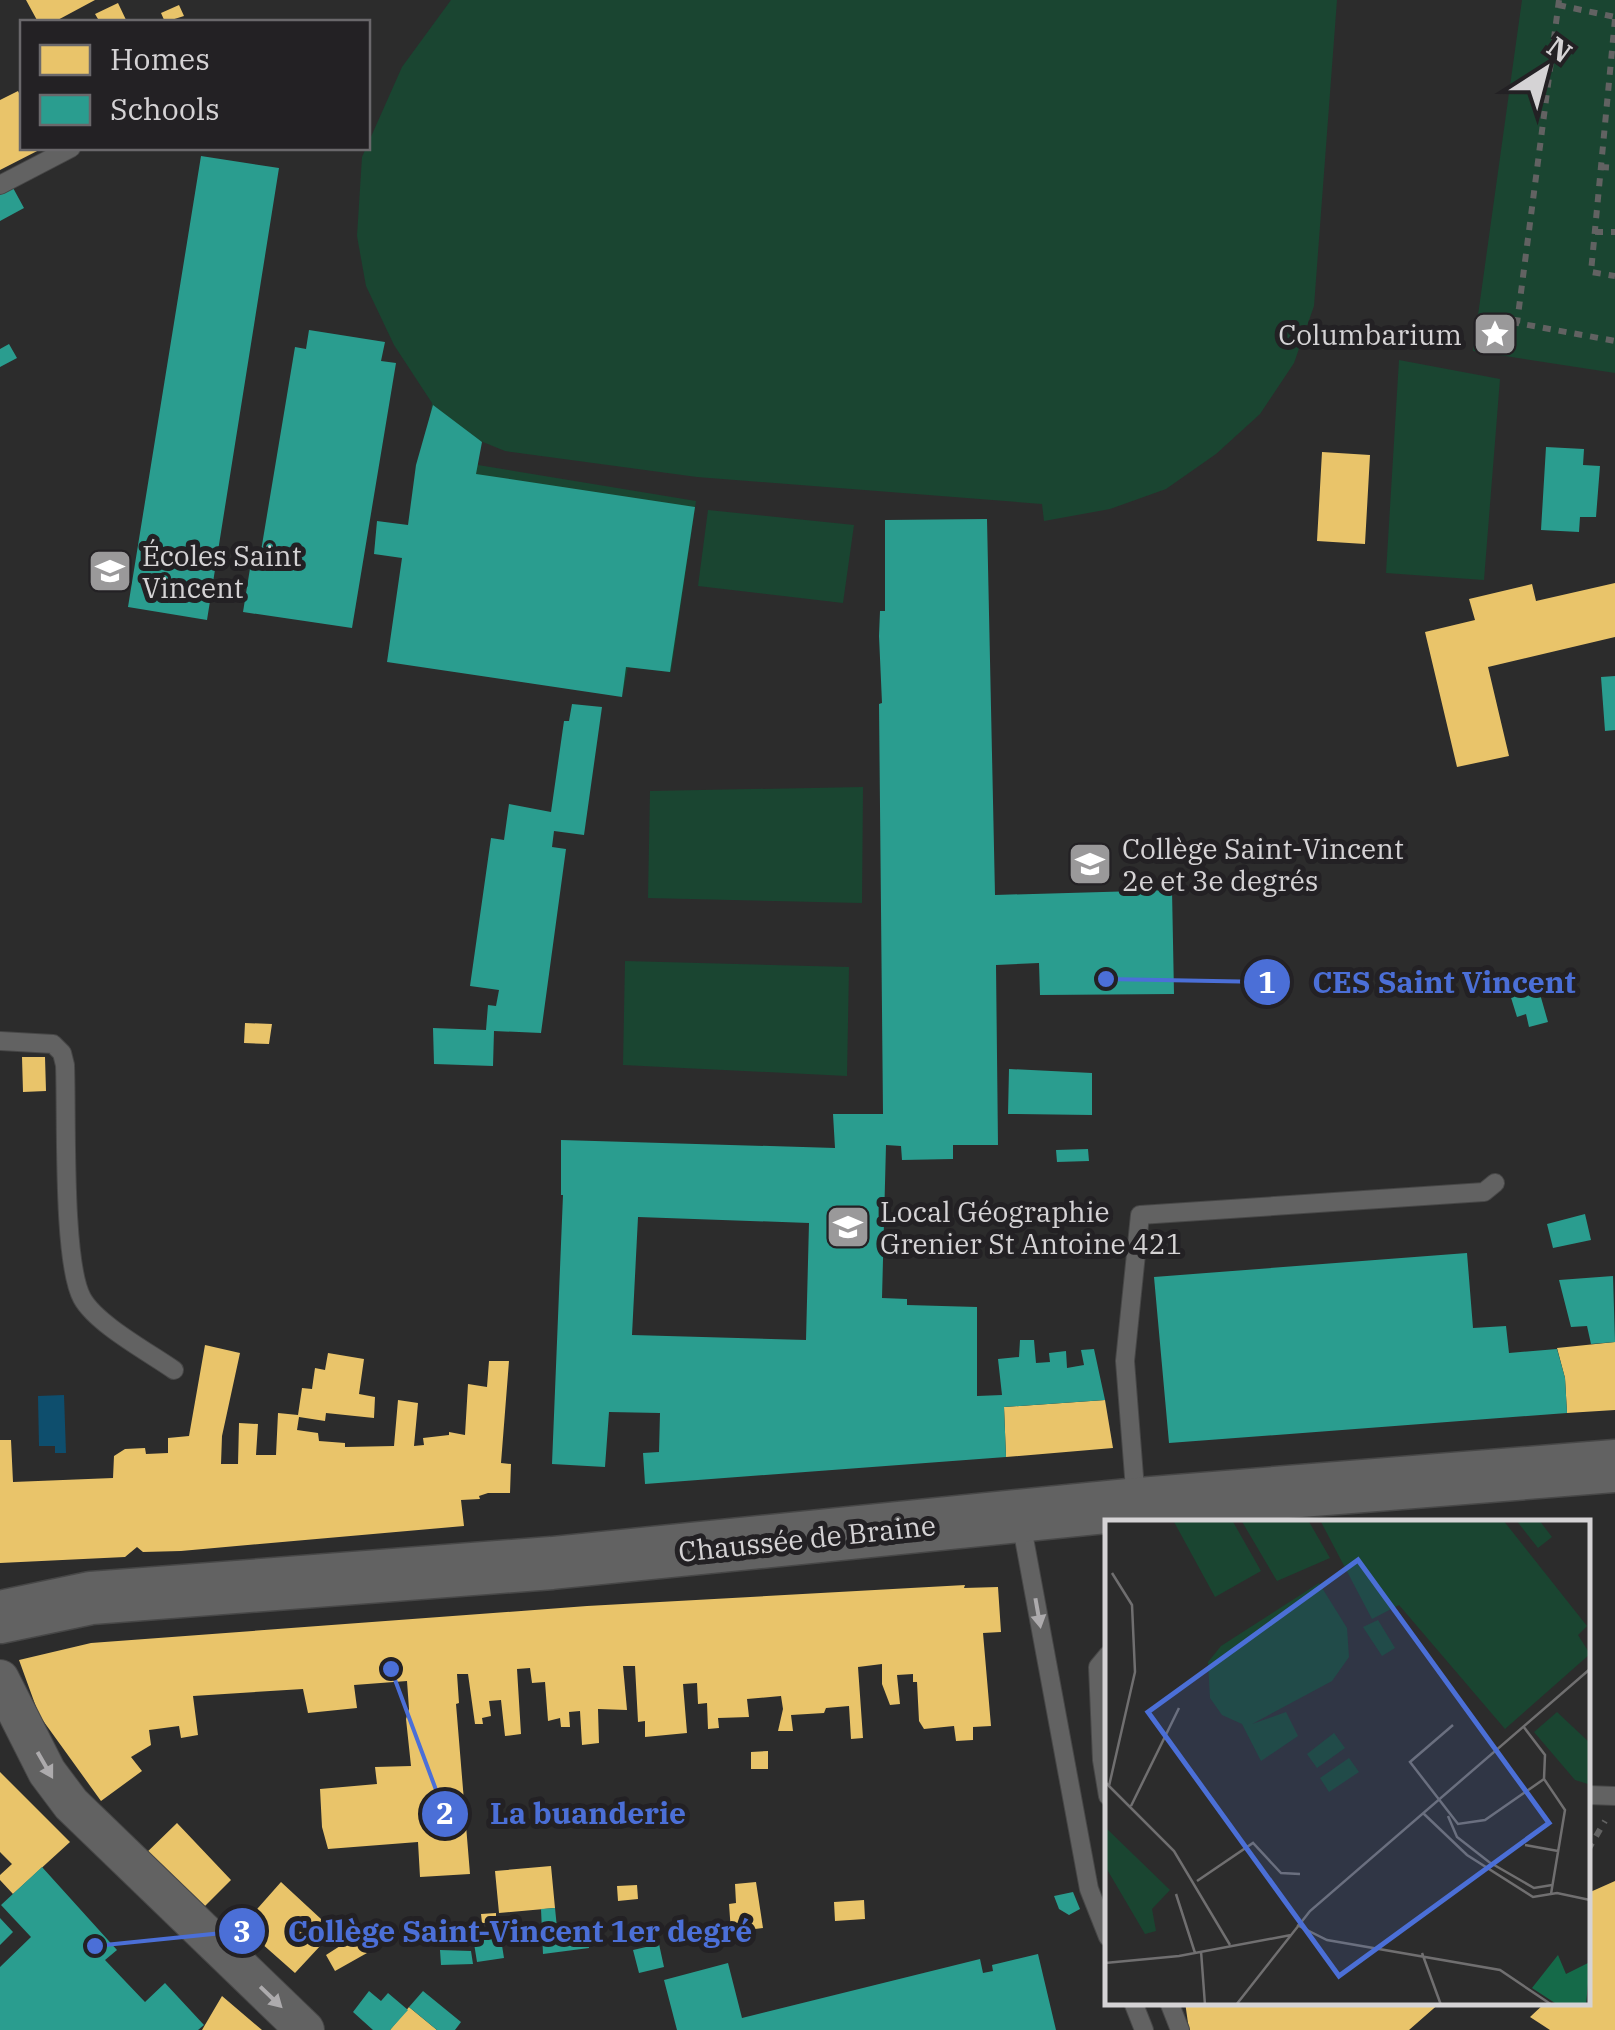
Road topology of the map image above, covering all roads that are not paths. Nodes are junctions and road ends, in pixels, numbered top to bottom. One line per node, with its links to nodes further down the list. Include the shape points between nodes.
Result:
1 (67, 150): 2 (lane)
2 (0, 184)
3 (0, 1041): 5 (lane, via 53,1044 62,1053 71,1246 82,1298)
4 (1496, 1182): 7 (lane, via 1484,1192 1140,1215 1125,1360)
5 (174, 1370)
6 (1615, 1466): 7 (street, Chaussée de Braine)
7 (1136, 1513): 8 (street, Chaussée de Braine)
8 (1020, 1517): 9 (street, Chaussée de Braine, via 91,1598); 15 (lane, one-way to 15, via 1089,1889)
9 (0, 1617)
10 (1105, 1658): 12 (lane, via 1098,1666)
11 (0, 1679): 18 (street, one-way to 18, via 71,1804)
12 (1105, 1778)
13 (1590, 1795): 14 (lane)
14 (1615, 1796)
15 (1105, 1929)
16 (1134, 2005): 19 (lane)
17 (1170, 2005): 20 (lane)
18 (305, 2030)
19 (1144, 2030)
20 (1180, 2030)

